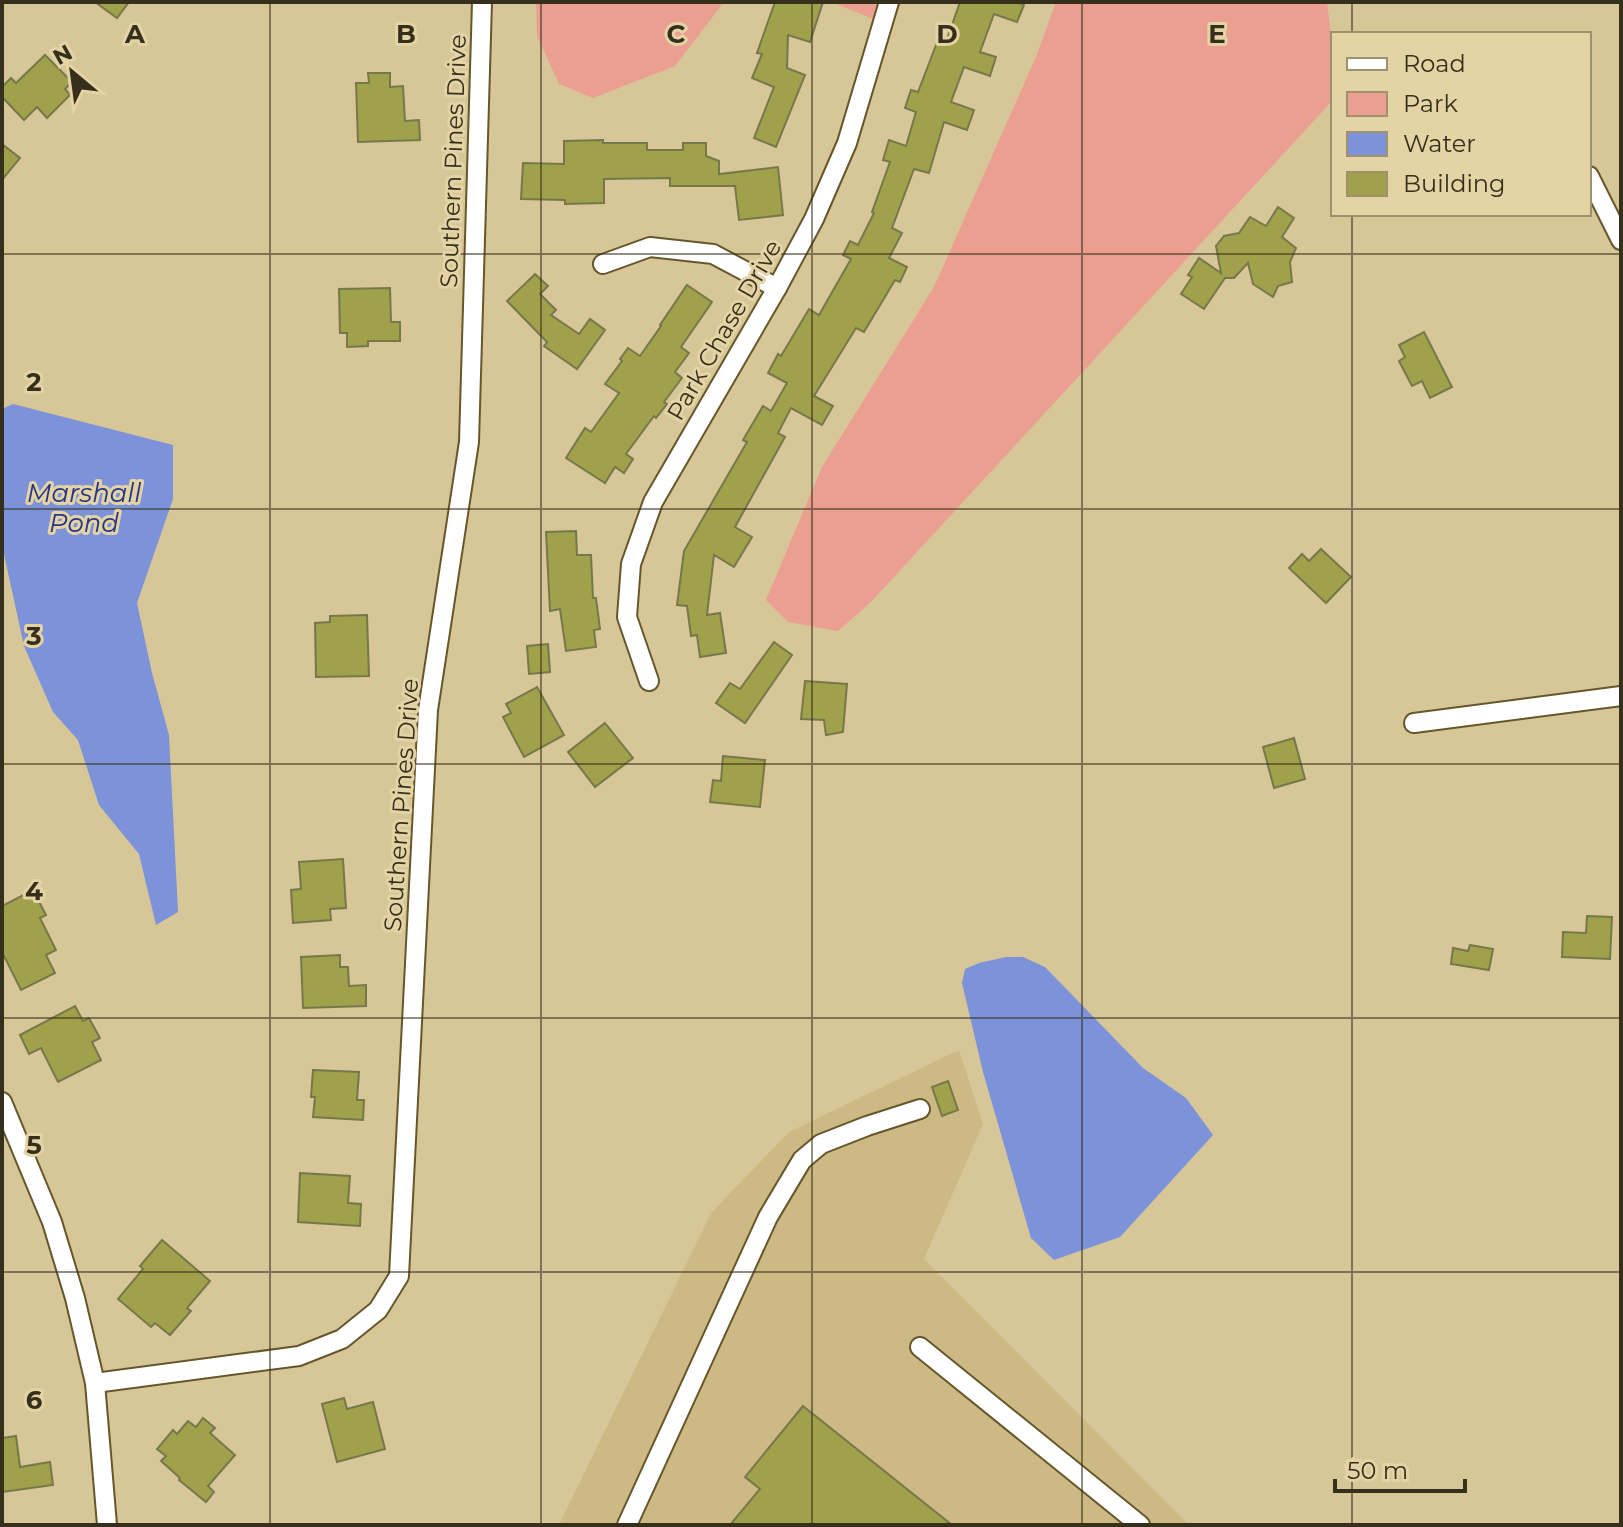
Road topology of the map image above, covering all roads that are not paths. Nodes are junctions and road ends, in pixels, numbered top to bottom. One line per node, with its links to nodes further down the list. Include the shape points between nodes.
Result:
1 (482, 2): 13 (street, Southern Pines Drive, via 469,442 428,710 399,1276 378,1310 342,1339 299,1356)
2 (889, 2): 6 (street, Park Chase Drive, via 847,143)
3 (1591, 180): 4 (street)
4 (1621, 240)
5 (603, 264): 6 (street, via 650,247 713,254)
6 (777, 288): 7 (street, Park Chase Drive, via 653,502 631,564 627,617)
7 (649, 681)
8 (1621, 696): 9 (street)
9 (1414, 723)
10 (2, 1102): 13 (street, via 52,1222)
11 (920, 1109): 15 (street, via 821,1144 802,1160 768,1217)
12 (920, 1347): 16 (street)
13 (95, 1383): 14 (street)
14 (107, 1525)
15 (627, 1525)
16 (1140, 1525)

